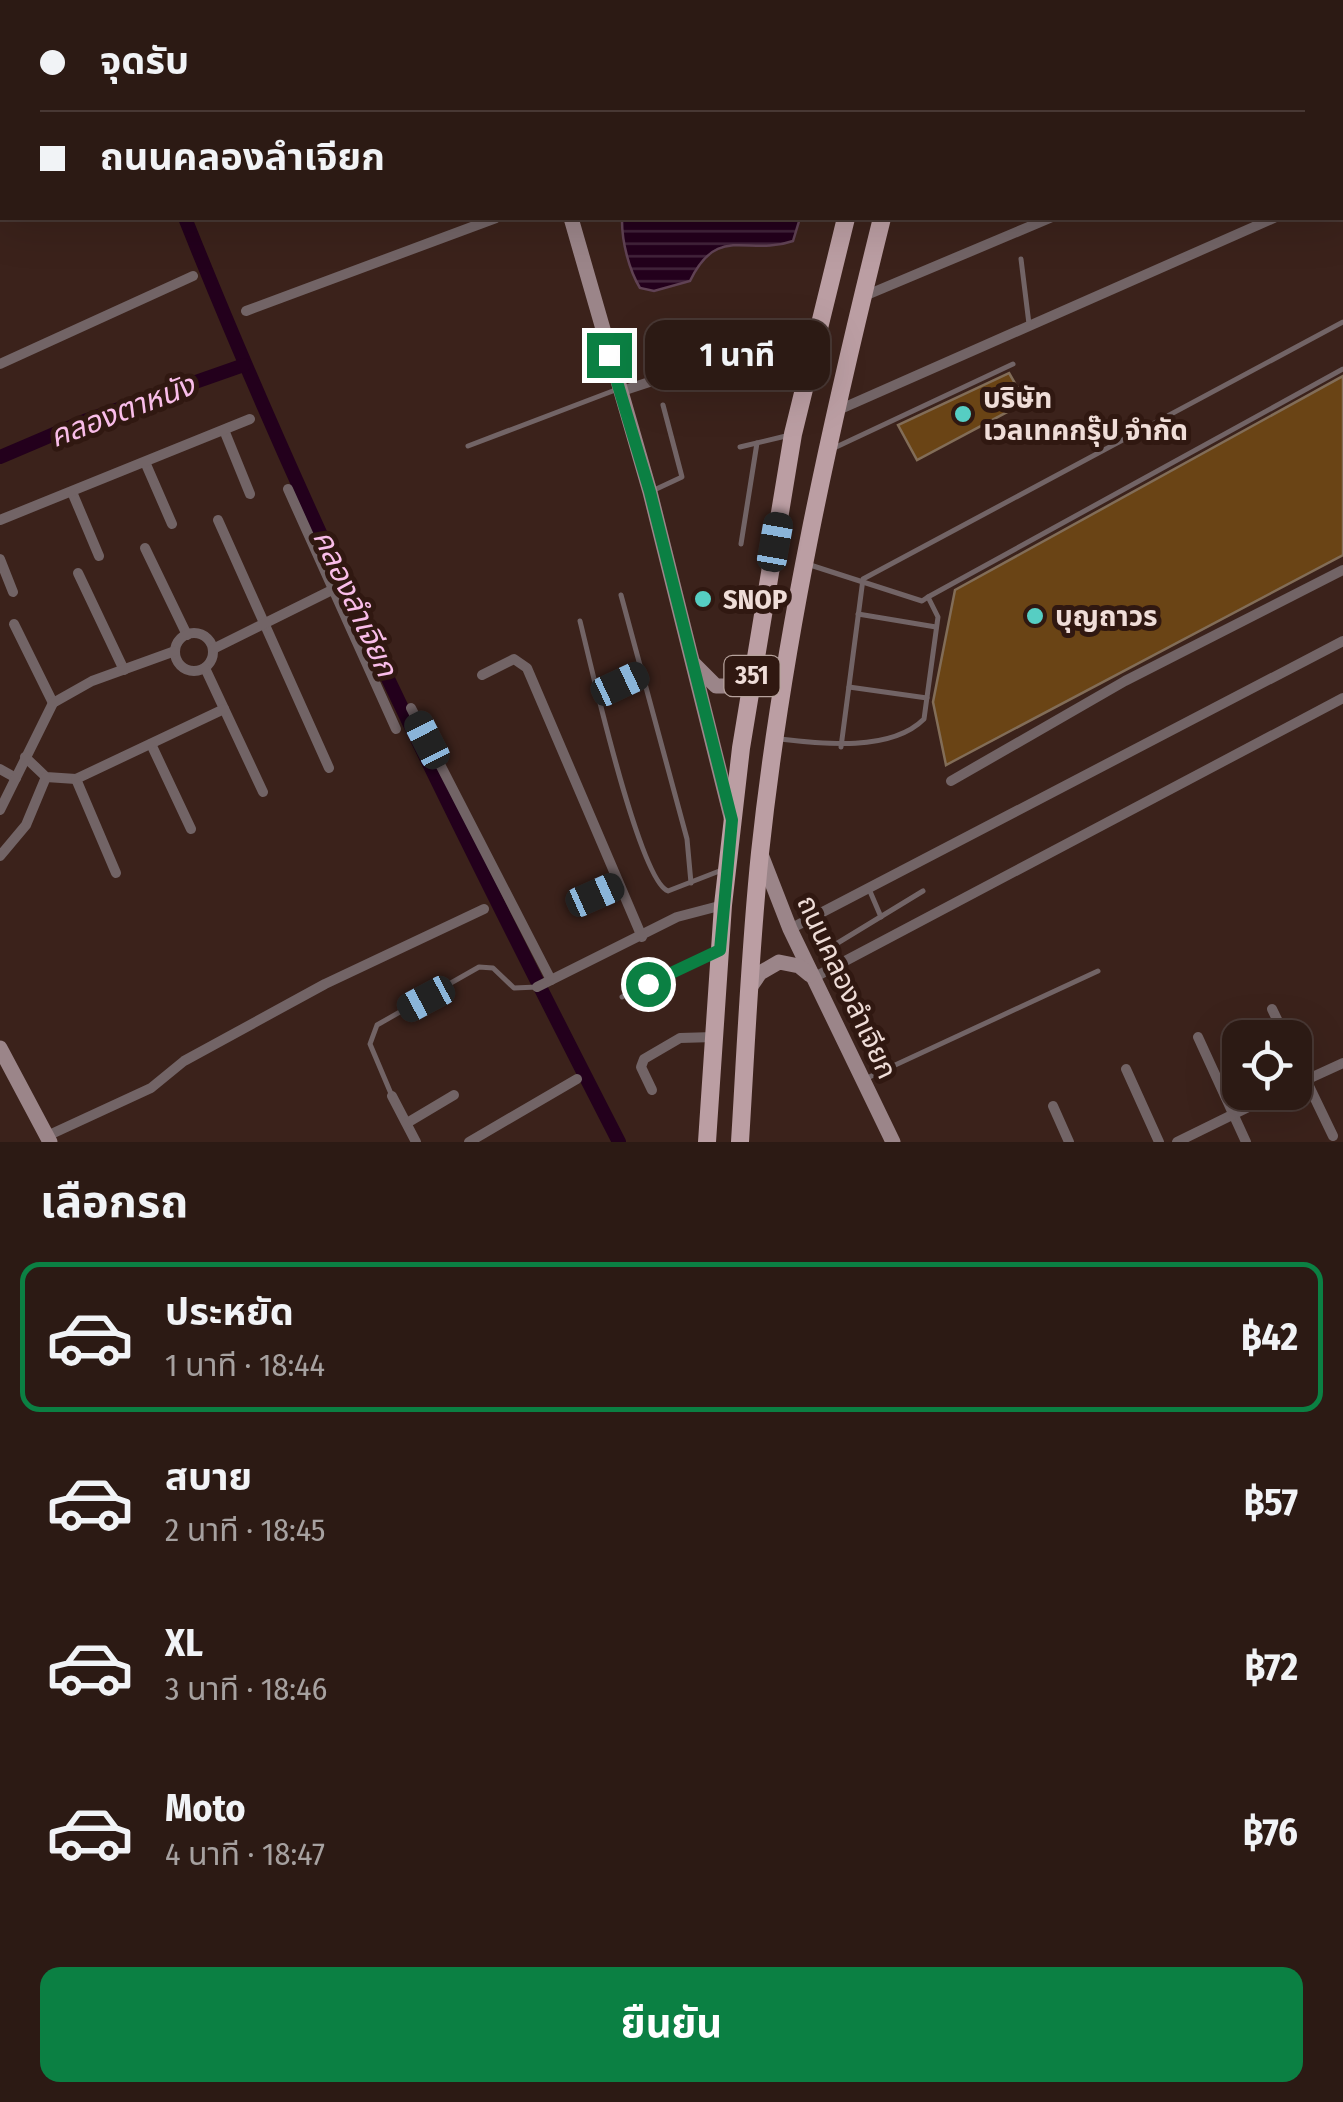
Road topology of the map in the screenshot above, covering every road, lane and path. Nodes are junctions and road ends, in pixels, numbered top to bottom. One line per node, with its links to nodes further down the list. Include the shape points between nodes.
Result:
1 (491, 220): 10 (street)
2 (573, 220): 17 (street)
3 (846, 220): 13 (main road, 351)
4 (881, 220): 9 (main road, 351)
5 (1045, 220): 9 (street)
6 (1269, 220): 12 (street)
7 (1021, 260): 12 (lane)
8 (193, 276): 14 (street)
9 (862, 297): 19 (main road, 351)
10 (246, 312)
11 (1343, 322): 42 (lane)
12 (1030, 324): 19 (street)
13 (820, 326): 17 (street); 22 (main road, 351)
14 (0, 364)
15 (1013, 364): 26 (lane)
16 (1343, 369): 46 (lane)
17 (618, 390): 24 (lane); 30 (street)
18 (664, 405): 30 (lane, via 682,477)
19 (835, 412): 26 (main road, 351)
20 (250, 419): 21 (street)
21 (224, 430): 27 (street); 31 (street)
22 (793, 434): 23 (lane); 61 (main road, 351)
23 (757, 443): 25 (lane); 35 (lane)
24 (468, 446)
25 (740, 447)
26 (826, 452): 39 (main road, 351)
27 (145, 462): 29 (street); 34 (street)
28 (288, 489): 43 (street)
29 (72, 492): 32 (street); 37 (street)
30 (650, 492): 56 (street)
31 (250, 494)
32 (0, 520)
33 (218, 520): 49 (street)
34 (172, 524)
35 (741, 544)
36 (146, 548): 52 (street)
37 (98, 556)
38 (0, 559): 44 (street)
39 (804, 563): 42 (lane); 70 (main road, 351)
40 (1343, 570): 79 (street, via 1125,681)
41 (78, 572): 58 (street)
42 (862, 578): 46 (lane, via 922,601); 47 (lane)
43 (332, 590): 49 (street); 69 (street)
44 (13, 592)
45 (622, 595): 59 (lane)
46 (928, 597): 51 (lane)
47 (858, 614): 51 (lane); 62 (lane)
48 (580, 621): 63 (lane)
49 (263, 622): 54 (street); 74 (street)
50 (14, 624): 66 (street)
51 (936, 627): 64 (lane)
52 (187, 635): 54 (street, via 203,636); 55 (street)
53 (1343, 642): 90 (street)
54 (213, 648): 57 (street)
55 (176, 652): 57 (street, via 188,670); 58 (street)
56 (689, 656): 61 (street, via 716,686); 82 (street)
57 (205, 668): 68 (street)
58 (124, 670): 66 (street)
59 (642, 674): 63 (lane); 88 (lane, via 687,839)
60 (482, 675): 89 (street, via 514,659 526,668)
61 (750, 686): 82 (main road, 351)
62 (849, 688): 64 (lane); 72 (lane)
63 (599, 694): 88 (lane, via 651,875 668,891)
64 (927, 698): 72 (lane, via 916,726)
65 (1343, 698): 101 (street)
66 (53, 703): 73 (street)
67 (411, 708): 102 (street)
68 (224, 710): 71 (street); 80 (street)
69 (396, 729)
70 (775, 739): 72 (lane); 84 (main road, 351)
71 (152, 744): 78 (street); 83 (street)
72 (841, 748)
73 (25, 757): 76 (street); 77 (street)
74 (329, 768)
75 (0, 769): 77 (street)
76 (46, 777): 78 (street); 85 (street, via 26,825)
77 (16, 778): 81 (street)
78 (76, 779): 87 (street)
79 (951, 781)
80 (262, 792)
81 (0, 810)
82 (732, 820): 86 (main road, 351)
83 (191, 829)
84 (760, 852): 96 (street, ถนนคลองลำเจียก); 103 (main road, 351)
85 (0, 856)
86 (726, 868): 88 (lane); 93 (main road, 351)
87 (116, 873)
88 (692, 882)
89 (617, 886): 92 (street); 97 (street)
90 (868, 889): 95 (lane); 96 (street)
91 (923, 892): 95 (lane)
92 (573, 905)
93 (723, 906): 97 (street); 99 (main road, 351)
94 (484, 909): 124 (street, via 324,984 184,1061 151,1088)
95 (882, 917): 98 (lane)
96 (790, 929): 101 (street, ถนนคลองลำเจียก)
97 (642, 936): 102 (street)
98 (836, 944)
99 (720, 950): 104 (lane); 107 (main road, 351)
100 (1098, 970): 114 (lane)
101 (813, 978): 103 (street, via 779,962); 114 (street, ถนนคลองลำเจียก)
102 (545, 983): 117 (lane, via 514,988 494,968 479,967 378,1025 370,1044)
103 (749, 990): 128 (main road, 351)
104 (622, 997)
105 (1272, 1009): 106 (street)
106 (1277, 1020)
107 (714, 1037): 115 (street, via 680,1038 644,1059); 127 (main road, 351)
108 (1198, 1037): 121 (street)
109 (0, 1048): 124 (street)
110 (1343, 1063): 112 (street)
111 (1126, 1069): 131 (street)
112 (1312, 1077)
113 (577, 1079): 126 (street)
114 (862, 1080): 129 (street, ถนนคลองลำเจียก)
115 (652, 1090)
116 (454, 1094): 122 (street)
117 (392, 1096): 122 (street)
118 (1312, 1102): 123 (street)
119 (1053, 1106): 130 (street)
120 (1242, 1110): 121 (street)
121 (1234, 1114): 132 (street); 133 (street)
122 (407, 1123): 125 (street)
123 (1332, 1136)
124 (49, 1139)
125 (416, 1142)
126 (469, 1142)
127 (707, 1142)
128 (740, 1142)
129 (893, 1142)
130 (1069, 1142)
131 (1160, 1142)
132 (1177, 1142)
133 (1246, 1142)

